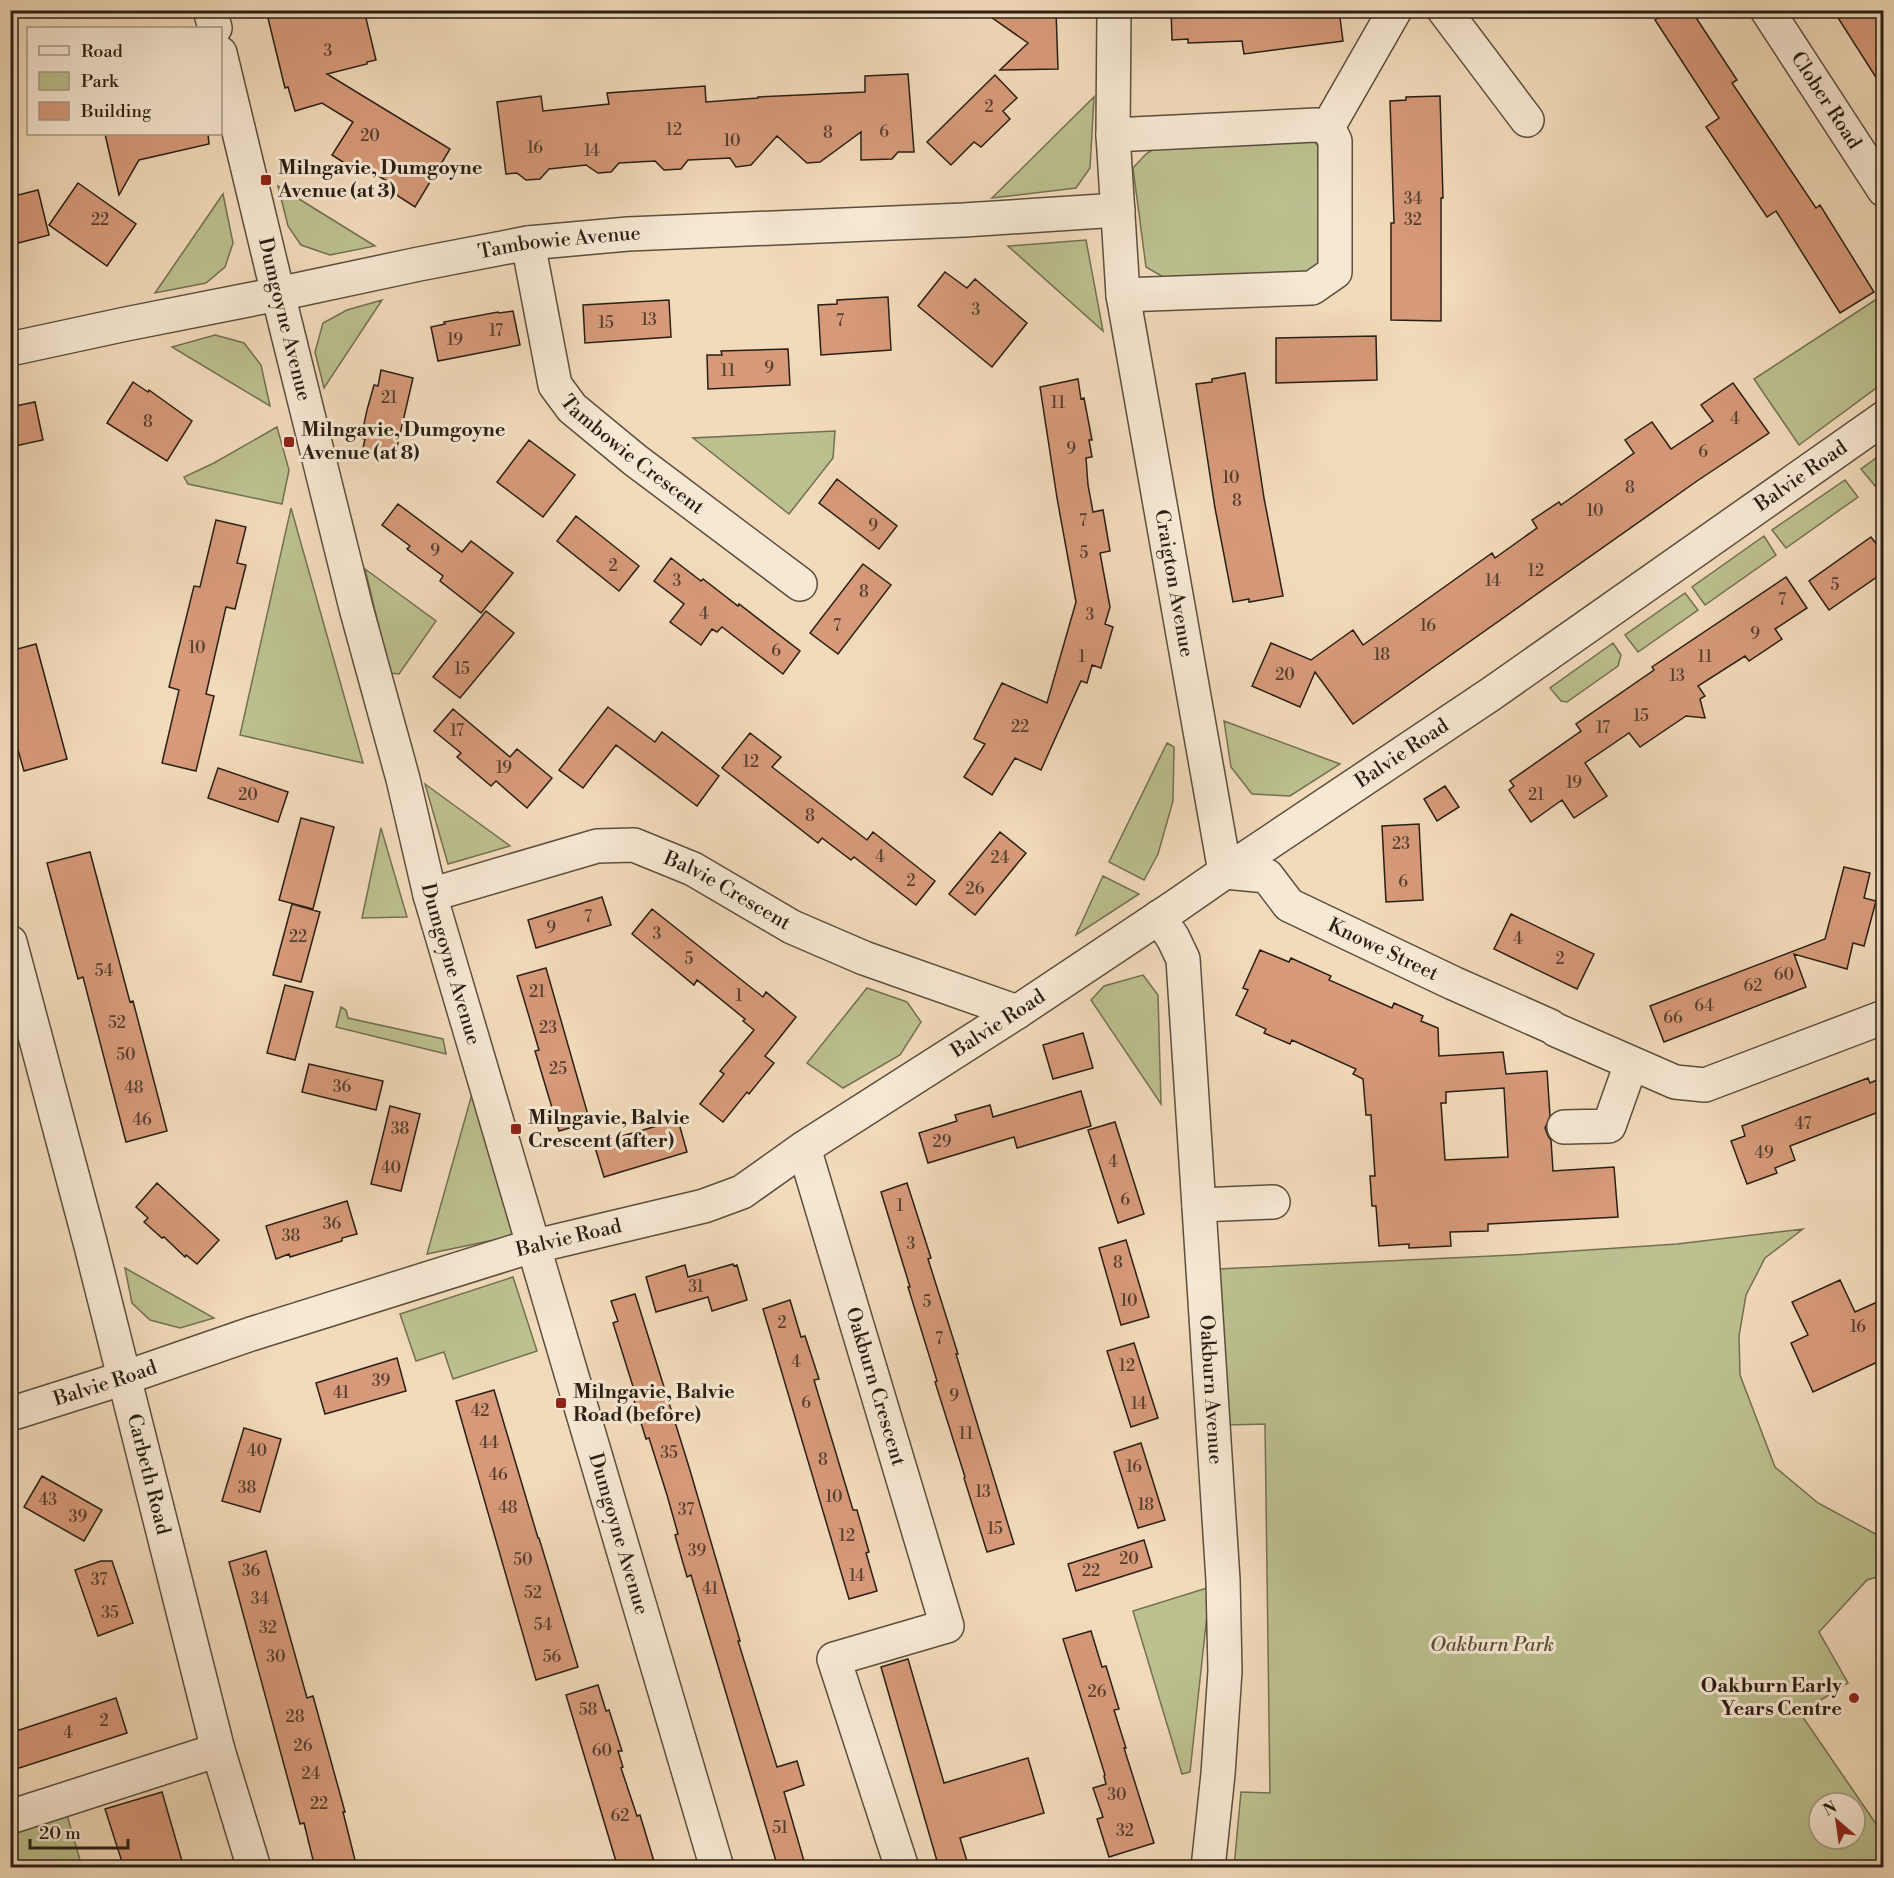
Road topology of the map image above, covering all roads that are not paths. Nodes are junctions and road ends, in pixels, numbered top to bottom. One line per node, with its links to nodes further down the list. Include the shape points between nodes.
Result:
1 (210, 10): 6 (street)
2 (1114, 10): 10 (street, Craigton Avenue)
3 (1395, 10): 9 (street)
4 (1444, 10): 8 (street)
5 (1767, 10): 11 (street, Clober Road)
6 (215, 27)
7 (222, 61): 14 (street, Dumgoyne Avenue)
8 (1527, 120)
9 (1328, 127): 10 (street); 15 (street, via 1335,141 1335,272 1312,288)
10 (1113, 135): 12 (street, Craigton Avenue)
11 (1884, 190)
12 (1118, 210): 13 (street, Tambowie Avenue, via 628,234); 15 (street, Craigton Avenue)
13 (528, 243): 14 (street, Tambowie Avenue); 18 (street, Tambowie Crescent, via 555,385 572,408)
14 (278, 294): 16 (street, Tambowie Avenue); 20 (street, Dumgoyne Avenue)
15 (1123, 295): 19 (street, Craigton Avenue)
16 (10, 349)
17 (1884, 418): 19 (street, Balvie Road, via 1491,694)
18 (800, 584)
19 (1225, 872): 21 (street, Balvie Road); 25 (street, Knowe Street, via 1267,876 1288,905)
20 (430, 895): 23 (street, Balvie Crescent, via 597,846 634,845 693,869 802,932); 30 (street, Dumgoyne Avenue)
21 (1159, 917): 23 (street, Balvie Road); 29 (street, Oakburn Avenue, via 1183,959)
22 (10, 942): 31 (street, Carbeth Road)
23 (1017, 1012): 27 (street, Balvie Road)
24 (1884, 1017): 25 (street, Knowe Street, via 1705,1085 1675,1082)
25 (1632, 1064): 26 (street, via 1609,1126)
26 (1564, 1127)
27 (804, 1148): 30 (street, Balvie Road, via 742,1192 704,1206); 37 (street, Oakburn Crescent, via 947,1626 834,1659)
28 (1273, 1202): 29 (street)
29 (1199, 1205): 38 (street, Oakburn Avenue, via 1223,1580 1225,1671)
30 (533, 1246): 31 (street, Balvie Road); 36 (street, Dumgoyne Avenue)
31 (124, 1378): 32 (street, Balvie Road); 33 (street, Carbeth Road)
32 (10, 1414)
33 (218, 1750): 34 (street); 35 (street, Carbeth Road)
34 (10, 1817)
35 (254, 1868)
36 (717, 1868)
37 (902, 1868)
38 (1208, 1868)

